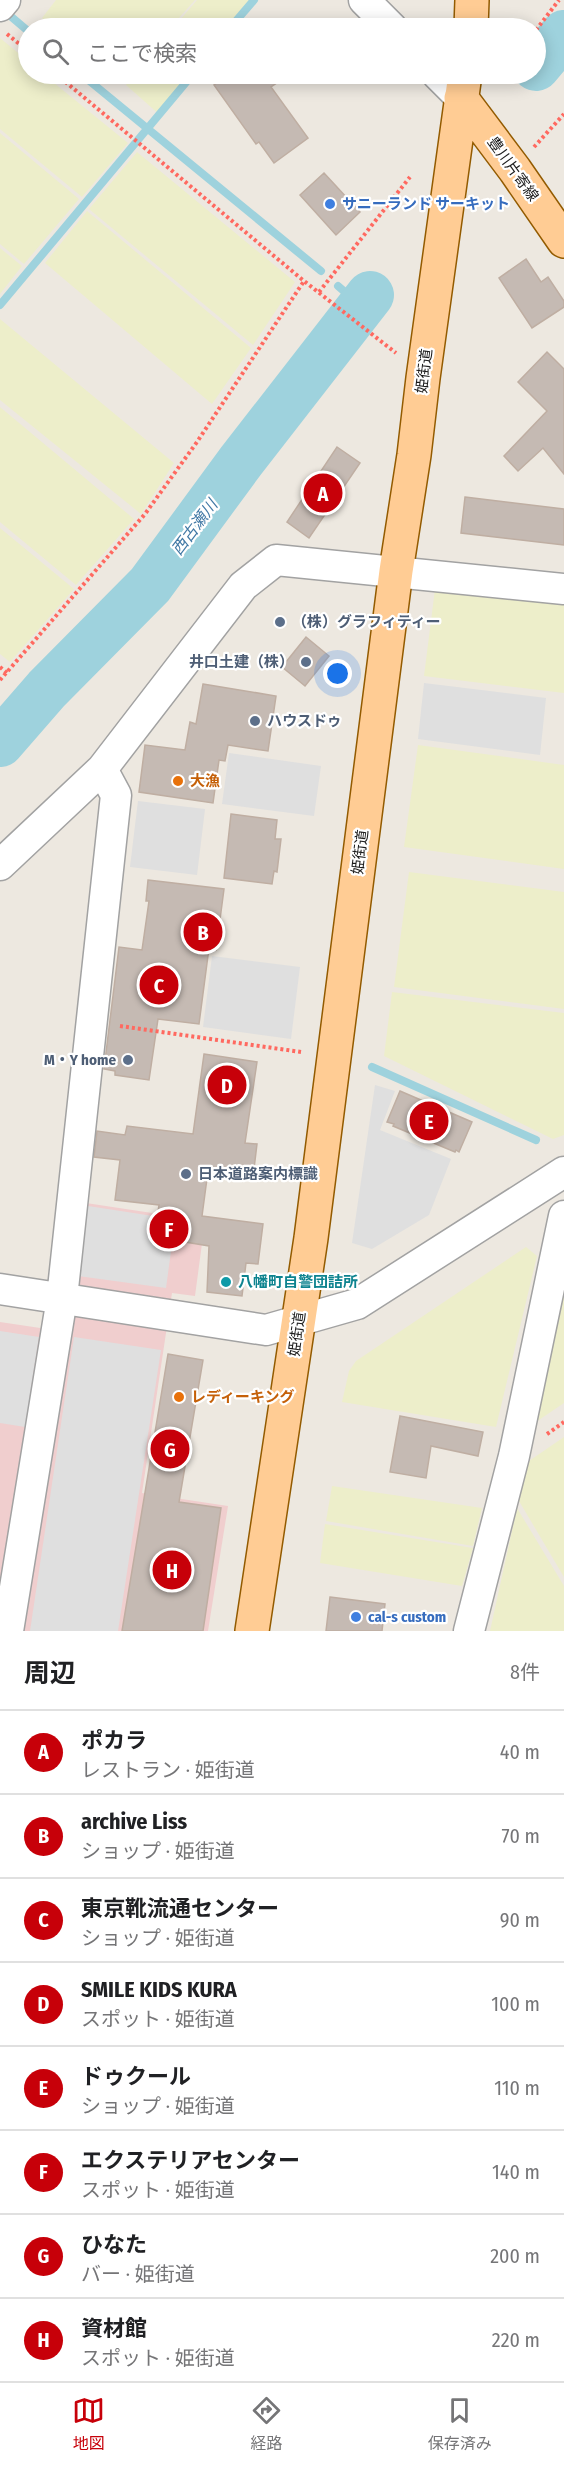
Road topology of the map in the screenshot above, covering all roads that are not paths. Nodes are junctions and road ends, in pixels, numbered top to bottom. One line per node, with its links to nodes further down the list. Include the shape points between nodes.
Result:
1 (5, 0): 4 (street)
2 (364, 0): 5 (street)
3 (472, 0): 6 (main road)
4 (0, 6)
5 (382, 18)
6 (471, 18)
7 (463, 86): 8 (main road, 豊川片寄線); 9 (main road, 姫街道)
8 (564, 241)
9 (396, 572): 10 (street); 11 (street, via 276,560 243,586); 17 (main road, 姫街道)
10 (564, 589)
11 (102, 769): 12 (street); 16 (street, via 116,795)
12 (0, 865)
13 (564, 1172): 17 (street, via 357,1304)
14 (564, 1216): 20 (street, via 514,1456)
15 (0, 1289): 16 (street)
16 (62, 1298): 17 (street, via 266,1330); 18 (street)
17 (299, 1320): 19 (main road, 姫街道)
18 (8, 1631)
19 (252, 1631)
20 (469, 1631)

